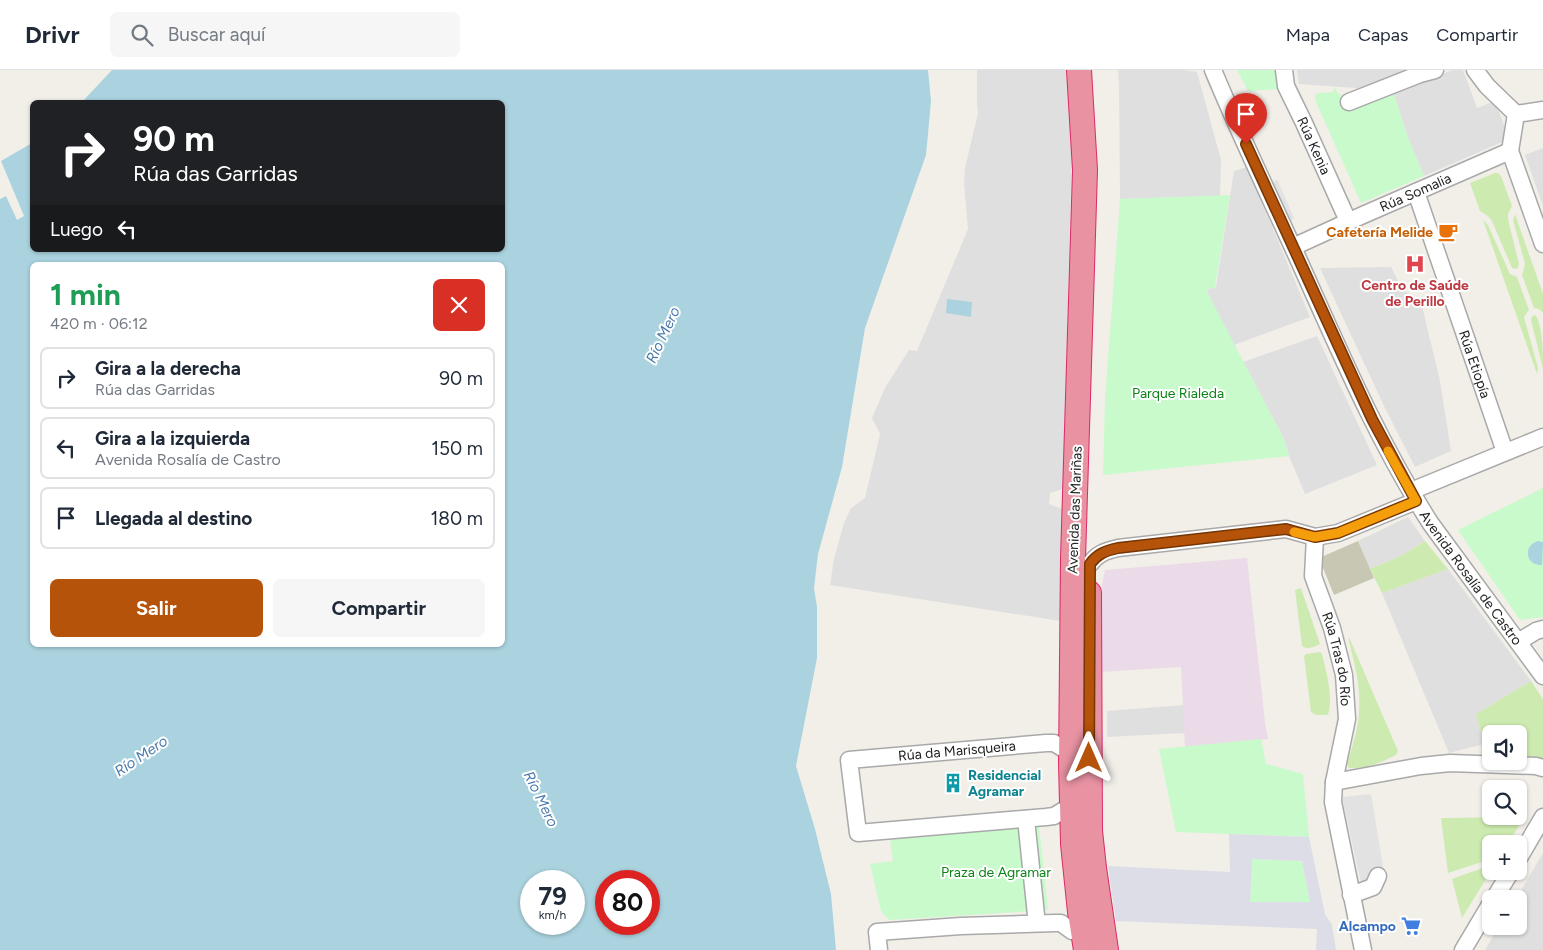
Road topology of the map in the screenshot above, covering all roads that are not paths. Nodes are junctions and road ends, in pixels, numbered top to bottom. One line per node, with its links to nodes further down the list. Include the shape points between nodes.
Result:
1 (1079, 70): 17 (highway, Avenida das Mariñas, via 1085,170)
2 (1094, 70): 19 (highway, Avenida das Mariñas, via 1100,179)
3 (1213, 70): 14 (street, Avenida Rosalía de Castro)
4 (1284, 70): 12 (street, Rúa Kenia, via 1286,86)
5 (1435, 70): 7 (street)
6 (1475, 70): 9 (street)
7 (1350, 102)
8 (1543, 110): 9 (street)
9 (1516, 114): 10 (street)
10 (1510, 151): 11 (street, Rúa Somalia); 13 (street)
11 (1416, 192): 12 (street, Rúa Somalia); 16 (street, Rúa Etiopía)
12 (1348, 221): 14 (street, Rúa Somalia)
13 (1543, 244)
14 (1293, 247): 18 (street, Avenida Rosalía de Castro, via 1375,426)
15 (1543, 437): 16 (street)
16 (1505, 452): 18 (street)
17 (1076, 476): 25 (highway, via 1068,559); 36 (highway, Avenida das Mariñas, via 1071,763 1073,844)
18 (1414, 496): 20 (street, via 1338,533); 23 (street, Avenida Rosalía de Castro)
19 (1087, 499): 21 (highway); 36 (highway, Avenida das Mariñas, via 1081,800)
20 (1315, 537): 21 (street, via 1286,529 1118,548 1095,557); 27 (street, Rúa Tras do Río, via 1313,576 1344,674 1347,719)
21 (1090, 564): 36 (highway, via 1088,778 1094,868)
22 (1543, 629): 23 (street)
23 (1518, 642): 24 (street, Avenida Rosalía de Castro)
24 (1543, 676)
25 (1064, 749): 28 (highway); 30 (street, Rúa da Marisqueira, via 1054,743 1046,743 850,760 858,833)
26 (1543, 768): 27 (street, via 1450,763)
27 (1334, 782): 33 (street, Rúa Tras do Río, via 1333,802)
28 (1064, 810): 30 (street, via 1054,816); 36 (highway, via 1066,882)
29 (1543, 817): 31 (street)
30 (1026, 818): 35 (street)
31 (1527, 844)
32 (1378, 876): 33 (street, via 1373,887)
33 (1352, 895): 38 (street, Rúa Tras do Río)
34 (1482, 918): 39 (street)
35 (1036, 924): 36 (street, via 1061,924); 37 (street, via 877,932)
36 (1087, 946)
37 (879, 950)
38 (1363, 950)
39 (1463, 950)

